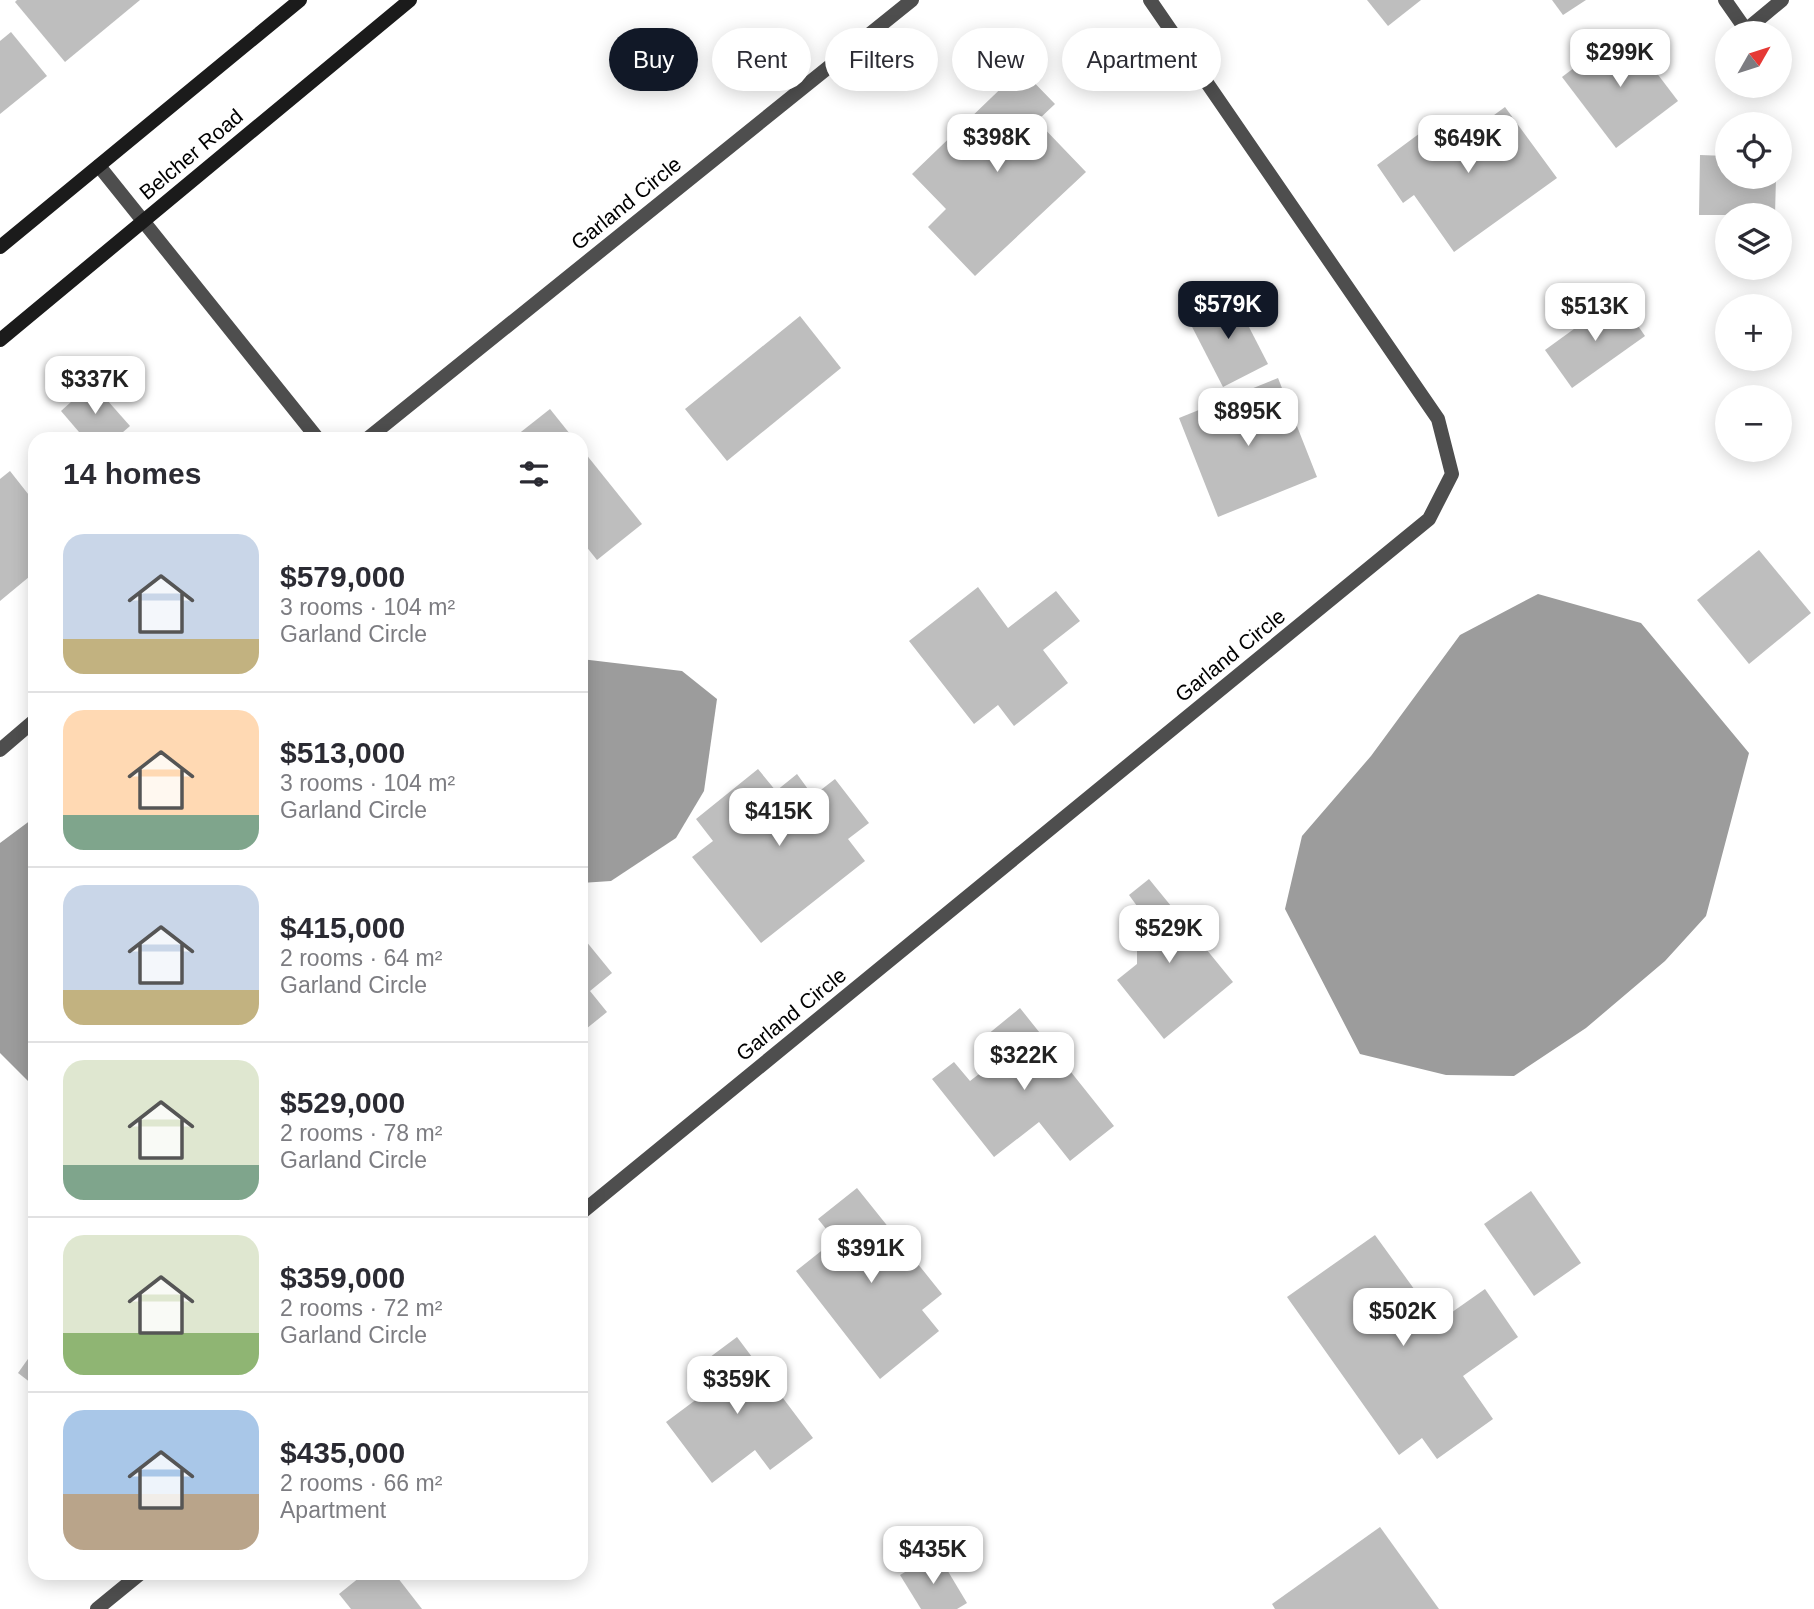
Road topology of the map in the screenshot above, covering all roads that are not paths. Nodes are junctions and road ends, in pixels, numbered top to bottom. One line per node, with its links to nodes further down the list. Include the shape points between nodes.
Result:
1 (300, 0): 7 (main road)
2 (410, 0): 8 (main road, Belcher Road)
3 (912, 0): 12 (street, Garland Circle)
4 (1150, 0): 15 (street, Garland Circle, via 1438,419 1452,474 1429,519)
5 (1725, 0): 6 (street, via 1746,30)
6 (1782, 0)
7 (99, 166): 8 (street); 9 (main road)
8 (144, 220): 10 (main road, Belcher Road); 11 (street)
9 (0, 247)
10 (0, 341)
11 (312, 432)
12 (376, 432)
13 (28, 726): 14 (street)
14 (0, 750)
15 (588, 1207)
16 (132, 1580): 17 (street)
17 (97, 1609)

